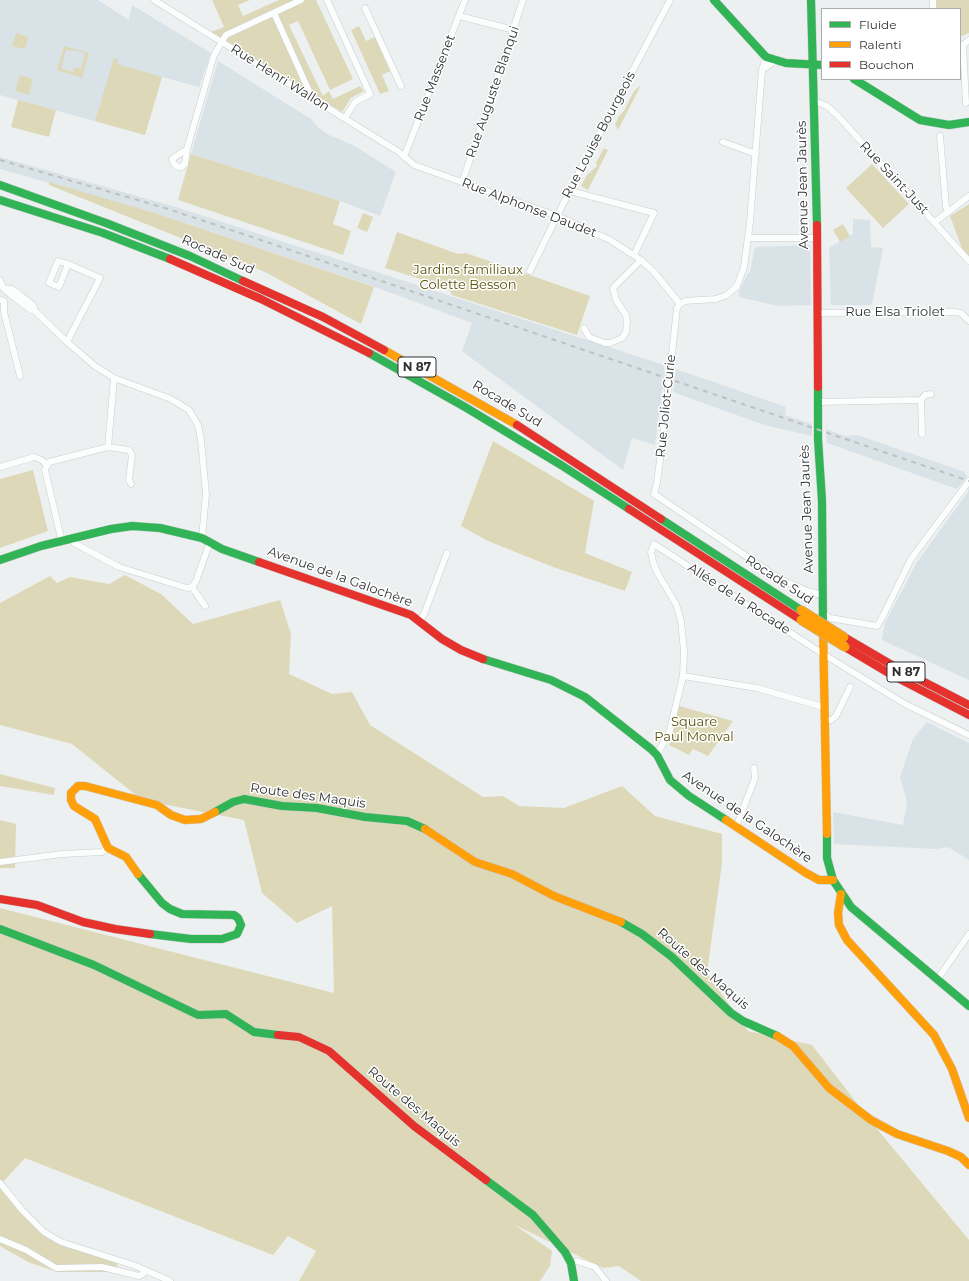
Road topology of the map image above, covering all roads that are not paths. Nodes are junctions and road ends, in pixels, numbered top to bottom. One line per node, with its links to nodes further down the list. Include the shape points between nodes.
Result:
1 (154, 0): 14 (street, Rue Henri Wallon)
2 (301, 0): 10 (street)
3 (327, 0): 24 (street, via 370,94 355,102)
4 (465, 0): 11 (street, Rue Massenet)
5 (523, 0): 12 (street, Rue Auguste Blanqui)
6 (670, 0): 33 (street, Rue Louise Bourgeois)
7 (714, 0): 15 (main road)
8 (811, 0): 16 (main road, Avenue Jean Jaurès)
9 (365, 8): 20 (street)
10 (274, 13): 14 (street, via 226,35); 21 (street, via 309,91)
11 (459, 16): 12 (street); 30 (street, Rue Massenet)
12 (514, 30): 31 (street, Rue Auguste Blanqui)
13 (969, 40): 19 (street, via 963,45)
14 (221, 42): 21 (street, Rue Henri Wallon); 28 (street, via 214,55)
15 (770, 59): 16 (main road, via 799,65); 17 (street); 17 (street)
16 (818, 64): 22 (main road, Avenue Jean Jaurès)
17 (762, 70): 29 (street)
18 (856, 80): 25 (main road, via 920,120 950,126)
19 (967, 83): 23 (street)
20 (401, 86)
21 (307, 95): 24 (street, Rue Henri Wallon)
22 (814, 101): 38 (street, Rue Saint-Just, via 827,106 838,116); 40 (main road, Avenue Jean Jaurès)
23 (966, 103)
24 (345, 118): 30 (street, Rue Henri Wallon)
25 (969, 122)
26 (940, 136): 36 (street)
27 (723, 142): 29 (street)
28 (187, 149)
29 (756, 154): 39 (street)
30 (404, 157): 31 (street, Rue Alphonse Daudet, via 414,165)
31 (462, 183): 37 (street, Rue Alphonse Daudet)
32 (0, 185): 78 (main road, Rocade Sud / N 87, bridge, via 196,259 388,351 519,426 844,637 904,672)
33 (570, 191): 37 (street, Rue Louise Bourgeois); 41 (street, via 654,213)
34 (969, 196): 36 (street)
35 (0, 200): 80 (main road, Rocade Sud / N 87, bridge, via 156,253 261,299 425,383 548,457 844,647)
36 (948, 211): 38 (street)
37 (557, 216): 41 (street, Rue Alphonse Daudet, via 610,240); 45 (street, Rue Louise Bourgeois)
38 (935, 222): 43 (street, Rue Saint-Just)
39 (748, 238): 40 (street); 49 (street, via 741,279 733,291 716,299 689,300)
40 (817, 238): 50 (main road, Avenue Jean Jaurès)
41 (634, 255): 42 (street, Rue Alphonse Daudet)
42 (641, 260): 49 (street, Rue Alphonse Daudet, via 660,278); 52 (street, via 613,288 614,296 626,315 626,332 622,338 605,343 589,337)
43 (969, 260)
44 (68, 264): 53 (street, via 100,278)
45 (530, 271)
46 (0, 280): 47 (street)
47 (2, 288): 53 (street, via 12,289 33,305 35,311)
48 (2, 301): 54 (street)
49 (680, 304): 71 (street, Rue Joliot-Curie, via 675,316 662,445 654,494 780,579)
50 (818, 313): 51 (street, Rue Elsa Triolet, via 954,312 961,313); 58 (main road, Avenue Jean Jaurès)
51 (969, 321)
52 (584, 328)
53 (67, 342): 55 (street)
54 (20, 376)
55 (114, 378): 60 (street); 66 (street, via 180,403 195,417 201,440 205,475)
56 (931, 394): 57 (street, via 925,395)
57 (921, 400): 58 (street); 59 (street)
58 (818, 402): 71 (main road, Avenue Jean Jaurès)
59 (922, 434)
60 (108, 448): 61 (street, via 54,460); 64 (street, via 129,450 132,455 129,480)
61 (46, 465): 62 (street, via 34,457); 67 (street, via 45,476)
62 (0, 467)
63 (969, 482): 73 (street, via 911,559 877,626 830,618)
64 (131, 484)
65 (72, 540): 66 (main road, Avenue de la Galochère, via 132,526 166,529); 67 (main road, Avenue de la Galochère); 70 (street, via 119,567)
66 (206, 540): 70 (street); 74 (main road, Avenue de la Galochère, via 274,567 402,610)
67 (62, 542): 69 (main road, Avenue de la Galochère, via 41,546)
68 (447, 552): 74 (street)
69 (0, 560)
70 (192, 588): 72 (street)
71 (822, 595): 73 (main road, Avenue Jean Jaurès)
72 (205, 606)
73 (822, 613): 75 (main road, Avenue Jean Jaurès)
74 (420, 621): 83 (main road, Avenue de la Galochère, via 442,640 461,650 495,664 551,680 580,694 615,718)
75 (823, 654): 76 (street, Allée de la Rocade, via 654,544 651,552 655,568 676,604 681,621); 79 (main road, Avenue Jean Jaurès); 82 (street, Allée de la Rocade, via 905,704)
76 (683, 676): 79 (street, via 757,688); 83 (street, via 670,730)
77 (850, 688): 81 (street, via 836,716 831,720)
78 (969, 705)
79 (823, 708): 81 (main road, Avenue Jean Jaurès)
80 (969, 715)
81 (823, 720): 88 (main road, Avenue Jean Jaurès, via 827,766)
82 (969, 735)
83 (657, 754): 85 (main road, Avenue de la Galochère, via 667,776 675,785)
84 (754, 768): 85 (street, via 755,778)
85 (736, 827): 89 (main road, Avenue de la Galochère)
86 (108, 848): 87 (street, via 102,852); 92 (main road, via 126,857 142,880 170,909 187,915 234,915 240,922 240,930 233,937 222,938 166,936 100,926 37,905); 100 (main road, Route des Maquis, via 95,819 74,806 71,800 71,793 78,786 157,805 171,815 185,820 201,819 244,799 406,821 427,831 475,862 512,874 554,896 621,922 646,936 731,1013 793,1046 829,1088 878,1125 948,1151 961,1157)
87 (0, 862)
88 (828, 864): 89 (main road, via 822,874); 90 (main road, Avenue Jean Jaurès)
89 (813, 876): 90 (main road, Avenue de la Galochère, via 819,880)
90 (833, 880): 91 (main road, Avenue Jean Jaurès)
91 (841, 894): 93 (main road, Avenue Jean Jaurès); 94 (main road)
92 (0, 899)
93 (851, 907): 94 (main road); 97 (main road, Avenue Jean Jaurès)
94 (839, 918): 99 (main road, via 850,945 934,1035 950,1063)
95 (0, 929): 103 (main road, Route des Maquis, via 101,968 198,1015 226,1014 233,1016 254,1032 299,1037 328,1051 414,1126 533,1215 565,1252)
96 (969, 934): 97 (street)
97 (937, 980): 98 (main road, Avenue Jean Jaurès)
98 (969, 1006)
99 (969, 1118)
100 (969, 1165)
101 (0, 1183): 104 (street, via 44,1232 62,1242)
102 (0, 1239): 104 (street, via 26,1250 58,1269 102,1267 139,1276)
103 (571, 1263): 106 (main road, Route des Maquis); 107 (street, via 577,1261 594,1267)
104 (145, 1270): 105 (street)
105 (170, 1281)
106 (574, 1281)
107 (606, 1281)

